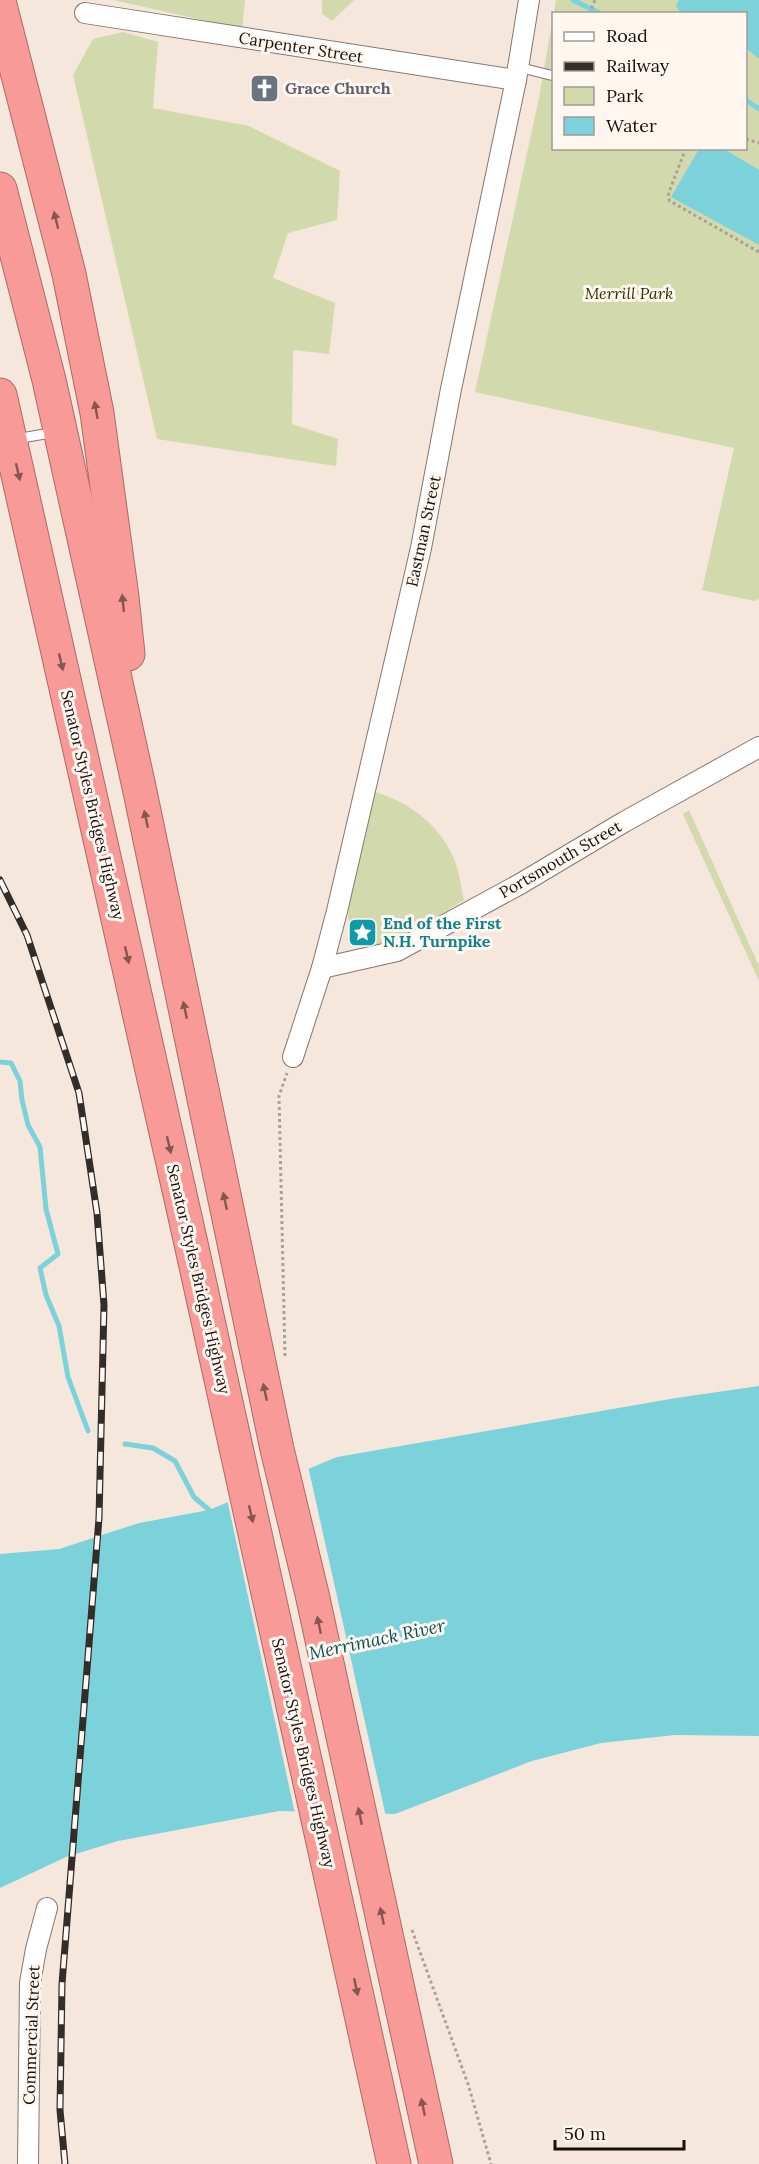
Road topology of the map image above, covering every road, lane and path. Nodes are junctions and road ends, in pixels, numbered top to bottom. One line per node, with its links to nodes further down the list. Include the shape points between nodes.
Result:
1 (530, 0): 4 (street, Eastman Street)
2 (0, 4): 13 (highway, one-way to 2, via 122,597 97,413 69,274)
3 (85, 13): 4 (street, Carpenter Street)
4 (517, 74): 5 (lane); 14 (street, Eastman Street, via 419,556)
5 (552, 76)
6 (686, 150): 8 (path, via 669,192 670,201)
7 (0, 189): 10 (highway)
8 (759, 252)
9 (0, 394): 11 (highway, Senator Styles Bridges Highway)
10 (60, 431): 11 (lane); 13 (highway)
11 (11, 440): 20 (highway, Senator Styles Bridges Highway, one-way to 20)
12 (759, 747): 14 (street, Portsmouth Street, via 397,951)
13 (140, 787): 21 (highway, one-way to 13, via 277,1449)
14 (322, 968): 15 (street, Eastman Street)
15 (293, 1057): 16 (path, via 279,1096)
16 (285, 1358)
17 (47, 1908): 19 (street, Commercial Street, via 30,1983)
18 (409, 1921): 22 (path, via 468,2084)
19 (28, 2164)
20 (394, 2164)
21 (436, 2164)
22 (492, 2164)

